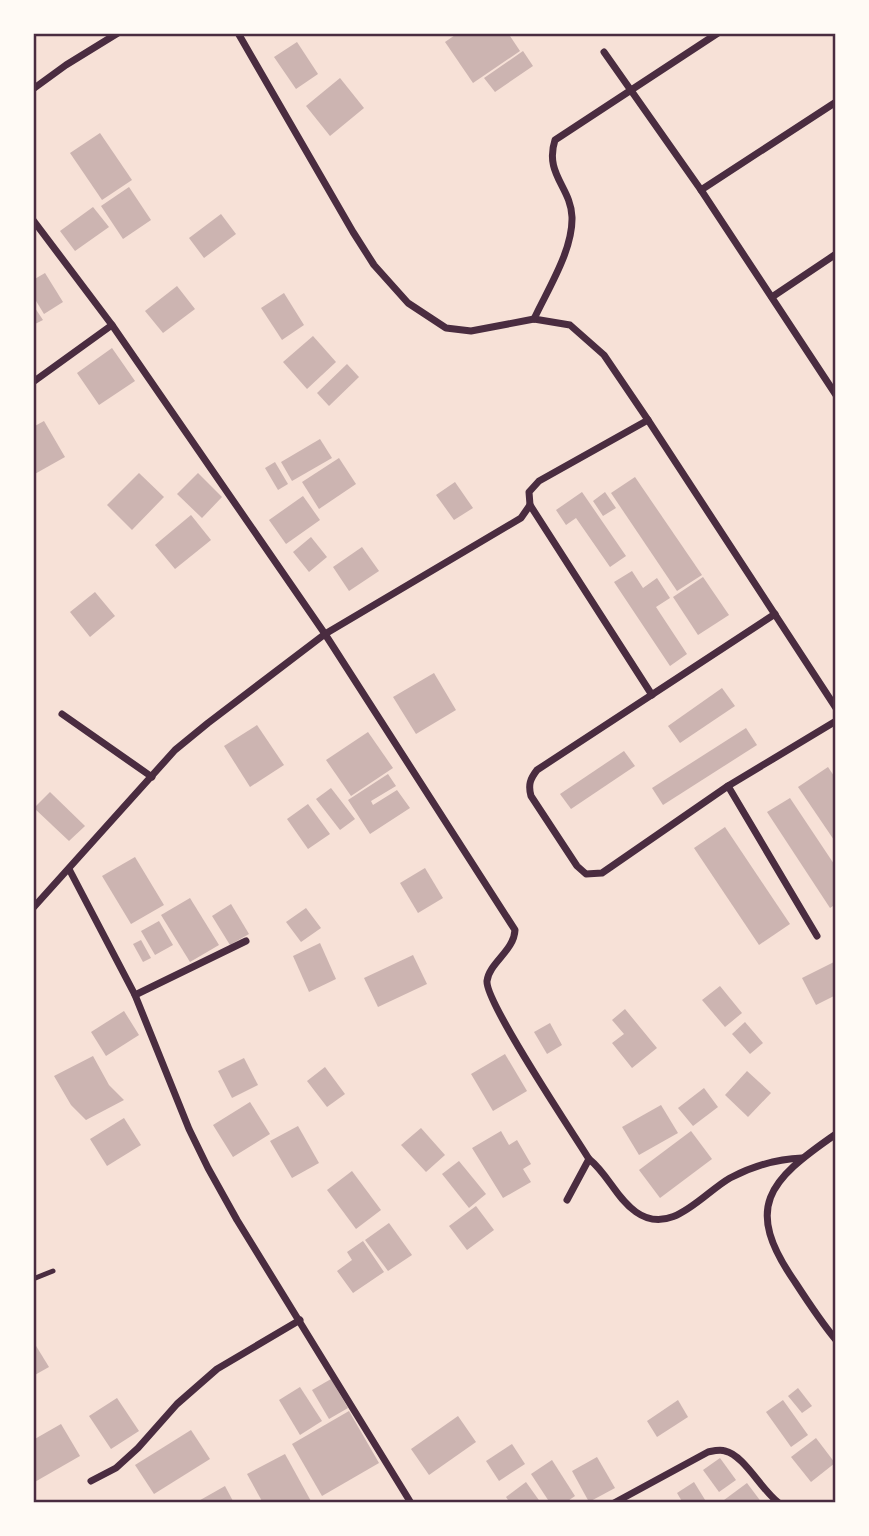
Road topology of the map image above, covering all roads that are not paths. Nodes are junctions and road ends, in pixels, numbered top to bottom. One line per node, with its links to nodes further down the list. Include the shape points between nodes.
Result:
1 (118, 33): 5 (street)
2 (238, 33): 12 (street, via 353,232 374,265 408,303 446,328 471,331)
3 (718, 33): 6 (street)
4 (604, 52): 6 (street)
5 (33, 89)
6 (631, 89): 8 (street); 12 (street, via 555,141 553,167 571,206 571,238)
7 (836, 102): 8 (street)
8 (702, 190): 11 (street)
9 (33, 220): 13 (street)
10 (836, 254): 11 (street)
11 (772, 297): 15 (street)
12 (534, 319): 16 (street, via 569,325 587,339 604,355)
13 (112, 325): 14 (street); 19 (street)
14 (33, 382)
15 (836, 394)
16 (649, 419): 17 (street, via 539,481 529,492); 18 (street)
17 (530, 505): 19 (street, via 521,518); 20 (street)
18 (775, 614): 20 (street); 21 (street)
19 (325, 634): 24 (street, via 175,750); 33 (street, via 515,930 511,944 487,978 488,990)
20 (652, 695): 25 (street, via 532,776 531,796 577,866 586,874 602,873)
21 (836, 708)
22 (62, 714): 24 (street)
23 (836, 721): 25 (street)
24 (152, 777): 26 (street)
25 (728, 786): 28 (street)
26 (69, 869): 27 (street); 30 (street)
27 (33, 908)
28 (817, 936)
29 (246, 941): 30 (street)
30 (135, 995): 37 (street, via 208,1168)
31 (836, 1134): 32 (street)
32 (802, 1158): 33 (street, via 751,1168 682,1214 666,1218 648,1218 636,1212); 38 (street, via 775,1190 765,1215 777,1257)
33 (589, 1159): 34 (street)
34 (567, 1200)
35 (53, 1271): 36 (lane)
36 (33, 1279)
37 (300, 1320): 39 (street, via 217,1369 123,1461); 40 (street)
38 (836, 1340)
39 (91, 1481)
40 (411, 1503)
41 (614, 1503): 42 (street, via 708,1452 723,1450 742,1463)
42 (779, 1503)

